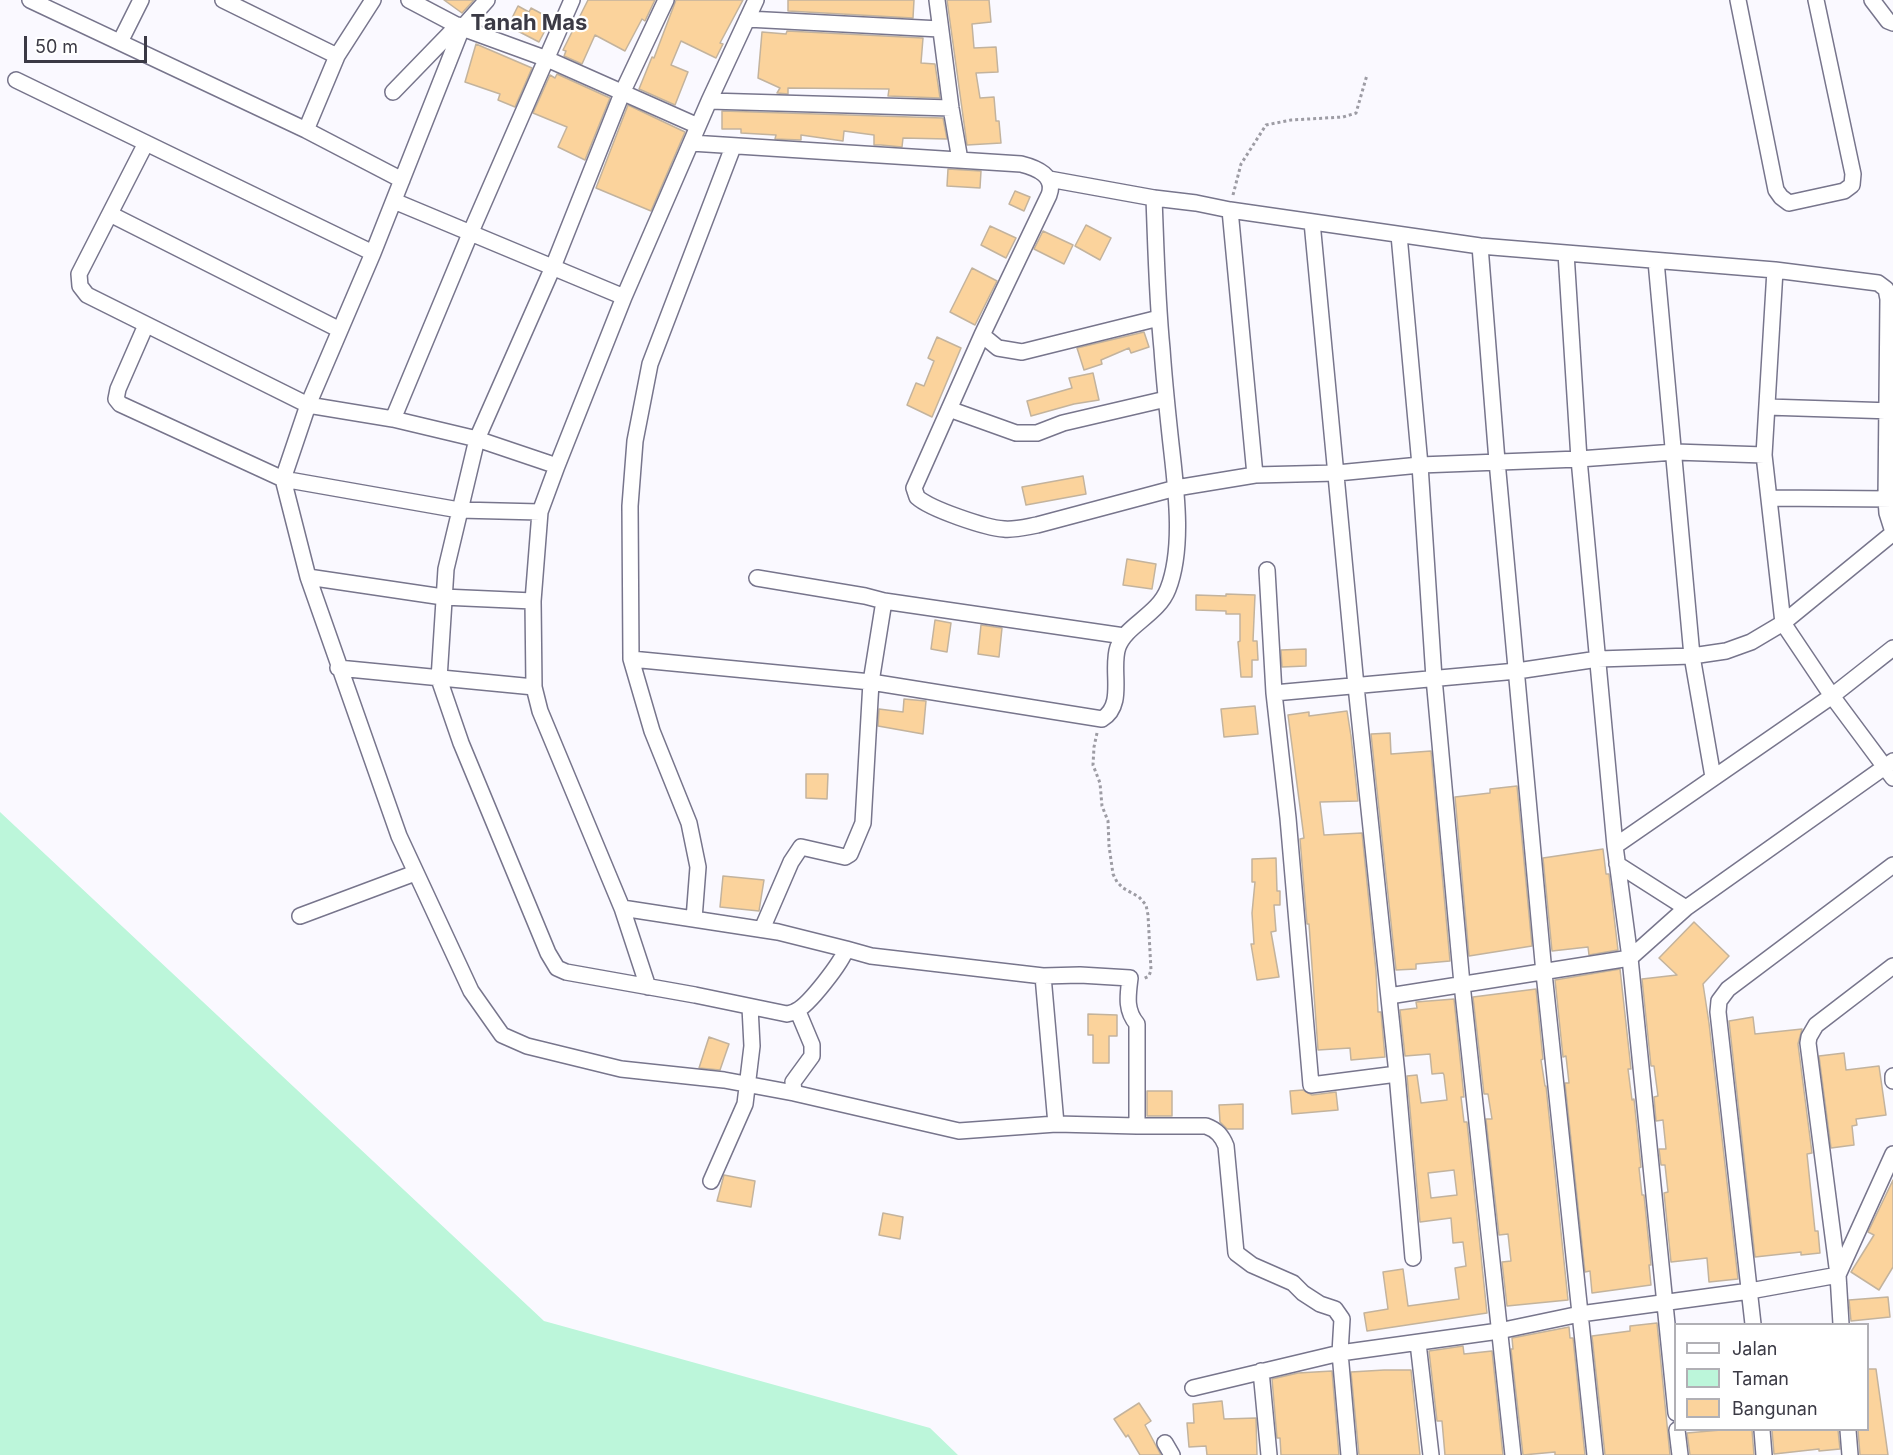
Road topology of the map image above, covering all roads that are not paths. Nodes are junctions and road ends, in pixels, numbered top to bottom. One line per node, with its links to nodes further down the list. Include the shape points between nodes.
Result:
1 (30, 0): 18 (street)
2 (141, 0): 18 (street)
3 (223, 0): 19 (street)
4 (373, 0): 19 (street)
5 (409, 0): 16 (street)
6 (487, 0): 16 (street)
7 (572, 0): 20 (street)
8 (666, 0): 22 (street)
9 (756, 0): 14 (street)
10 (937, 0): 17 (street)
11 (1738, 0): 12 (street, via 1776,190 1789,203 1844,191 1852,185 1853,174)
12 (1816, 0)
13 (1872, 0): 15 (street)
14 (747, 19): 17 (street); 24 (street)
15 (1893, 23)
16 (460, 27): 20 (street); 23 (street); 33 (street)
17 (940, 29): 25 (street)
18 (120, 42): 27 (street)
19 (337, 56): 27 (street)
20 (548, 59): 22 (street); 39 (street)
21 (16, 80): 28 (street)
22 (623, 91): 26 (street); 45 (street)
23 (393, 92)
24 (709, 101): 25 (street); 26 (street)
25 (951, 108): 31 (street)
26 (698, 126): 29 (street)
27 (306, 130): 33 (street)
28 (146, 143): 37 (street); 42 (street)
29 (692, 143): 30 (street); 47 (street)
30 (733, 147): 31 (street); 84 (street, via 650,364 635,441 630,506)
31 (960, 160): 32 (street, via 1022,164)
32 (1049, 179): 34 (street); 51 (street, via 1050,195)
33 (402, 180): 35 (street)
34 (1154, 198): 36 (street); 48 (street)
35 (394, 201): 39 (street); 42 (street)
36 (1230, 210): 38 (street); 66 (street)
37 (110, 214): 49 (street, via 78,282 87,295); 50 (street)
38 (1312, 222): 40 (street); 65 (street)
39 (470, 234): 45 (street); 57 (street)
40 (1399, 235): 41 (street); 63 (street)
41 (1480, 246): 43 (street); 62 (street)
42 (373, 253): 50 (street)
43 (1566, 253): 44 (street); 61 (street)
44 (1656, 261): 46 (street); 59 (street)
45 (553, 267): 47 (street); 58 (street)
46 (1775, 270): 54 (street); 56 (street, via 1871,281 1886,289)
47 (624, 297): 64 (street)
48 (1159, 318): 51 (street, via 1022,352 998,348); 52 (street)
49 (146, 325): 53 (street); 67 (street, via 118,388 116,399 120,404)
50 (340, 330): 53 (street)
51 (982, 335): 55 (street)
52 (1166, 399): 55 (street, via 1063,423 1037,433 1016,434); 68 (street)
53 (308, 405): 57 (street); 67 (street)
54 (1767, 407): 56 (street); 60 (street)
55 (949, 408): 68 (street, via 914,491 922,502 950,513 994,528 1017,529)
56 (1890, 410): 70 (street)
57 (393, 419): 58 (street)
58 (477, 438): 64 (street); 71 (street)
59 (1675, 452): 60 (street); 61 (street); 83 (street)
60 (1764, 455): 69 (street)
61 (1579, 459): 62 (street); 85 (street)
62 (1497, 461): 63 (street); 87 (street)
63 (1420, 465): 65 (street); 88 (street)
64 (557, 466): 72 (street)
65 (1337, 473): 66 (street); 91 (street)
66 (1256, 475): 68 (street)
67 (283, 479): 71 (street); 75 (street)
68 (1176, 488): 81 (street, via 1177,543 1168,589 1155,610)
69 (1769, 498): 70 (street); 80 (street)
70 (1889, 499): 73 (street, via 1887,513)
71 (459, 510): 72 (street); 77 (street)
72 (540, 512): 78 (street)
73 (1893, 532): 80 (street)
74 (1267, 570): 93 (street)
75 (308, 577): 77 (street); 86 (street)
76 (757, 578): 79 (street)
77 (443, 597): 78 (street); 89 (street)
78 (534, 601): 92 (street)
79 (884, 601): 81 (street); 90 (street)
80 (1783, 623): 83 (street, via 1726,651); 94 (street)
81 (1124, 636): 90 (street, via 1115,657 1113,707 1102,719)
82 (1893, 648): 94 (street)
83 (1692, 656): 85 (street); 96 (street)
84 (631, 659): 90 (street); 104 (street, via 652,731 689,823 698,867)
85 (1598, 659): 87 (street); 97 (street)
86 (338, 668): 89 (street); 100 (street)
87 (1517, 671): 88 (street); 109 (street)
88 (1434, 678): 91 (street); 111 (street)
89 (440, 679): 92 (street); 112 (street, via 461,743 553,963 566,972)
90 (871, 682): 105 (street, via 863,823 853,848 845,857 801,846)
91 (1356, 686): 93 (street); 113 (street)
92 (534, 687): 101 (street, via 540,711)
93 (1274, 693): 116 (street, via 1311,1085)
94 (1832, 696): 95 (street); 96 (street)
95 (1890, 769): 102 (street)
96 (1713, 777): 97 (street)
97 (1615, 846): 98 (street)
98 (1617, 864): 102 (street); 107 (street)
99 (1893, 865): 127 (street, via 1728,989 1719,1001)
100 (415, 873): 103 (street); 119 (street, via 471,991 502,1035 527,1046 621,1069)
101 (622, 908): 104 (street); 112 (street)
102 (1686, 908): 107 (street)
103 (300, 916)
104 (694, 919): 105 (street)
105 (762, 929): 106 (street)
106 (846, 949): 110 (street, via 871,956); 115 (street, via 843,959)
107 (1630, 958): 109 (street); 128 (street)
108 (1893, 966): 126 (street, via 1816,1025 1809,1037)
109 (1544, 973): 111 (street); 129 (street)
110 (1043, 976): 121 (street); 122 (street, via 1130,978 1128,1006 1137,1024)
111 (1462, 984): 113 (street); 132 (street)
112 (648, 987): 114 (street)
113 (1389, 996): 116 (street)
114 (750, 1007): 115 (street, via 787,1014); 119 (street, via 752,1046)
115 (796, 1011): 120 (street, via 812,1045 812,1056 793,1082)
116 (1397, 1074): 125 (street)
117 (1893, 1076): 118 (street)
118 (1893, 1081)
119 (747, 1085): 120 (street); 124 (street, via 745,1104)
120 (794, 1093): 121 (street, via 959,1131)
121 (1056, 1124): 122 (street)
122 (1137, 1126): 134 (street, via 1206,1126 1222,1136 1236,1253 1252,1265 1293,1282 1320,1304 1335,1309 1342,1319)
123 (1893, 1154): 126 (street)
124 (711, 1181)
125 (1413, 1258)
126 (1838, 1275): 127 (street); 131 (street)
127 (1750, 1291): 128 (street); 130 (street)
128 (1665, 1304): 129 (street); 137 (street)
129 (1580, 1314): 132 (street); 145 (street)
130 (1753, 1323)
131 (1841, 1323)
132 (1499, 1331): 133 (street); 144 (street)
133 (1418, 1343): 134 (street); 143 (street)
134 (1340, 1353): 135 (street); 142 (street)
135 (1261, 1371): 136 (street); 141 (street)
136 (1193, 1388)
137 (1674, 1393)
138 (1677, 1431): 146 (street)
139 (1762, 1431): 147 (street)
140 (1848, 1431): 148 (street)
141 (1269, 1455)
142 (1349, 1455)
143 (1431, 1455)
144 (1513, 1455)
145 (1595, 1455)
146 (1680, 1455)
147 (1764, 1455)
148 (1850, 1455)

